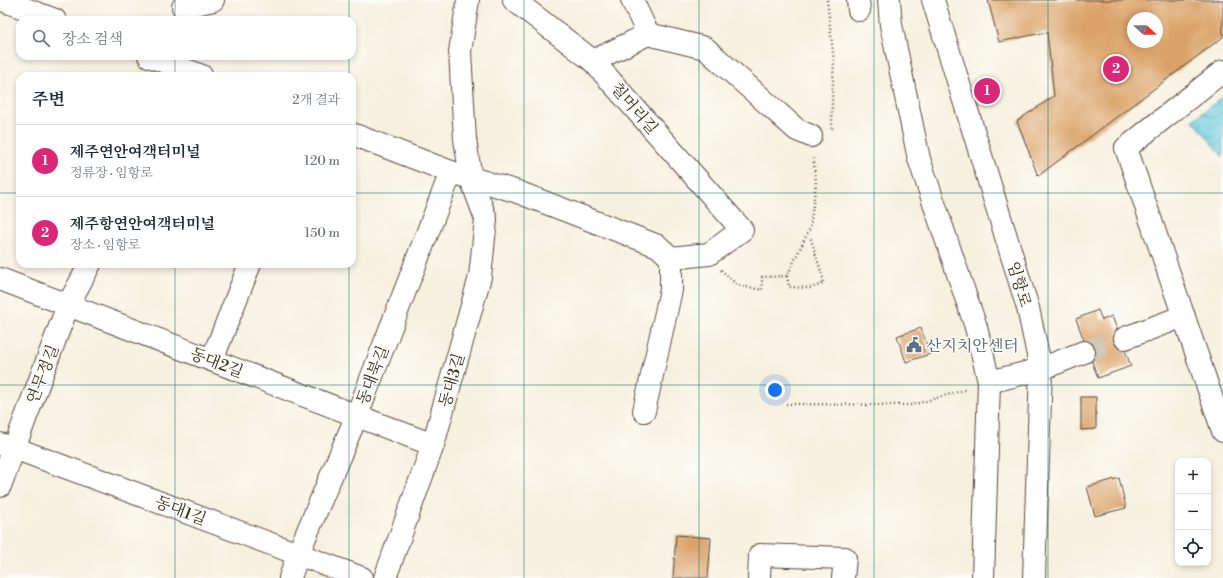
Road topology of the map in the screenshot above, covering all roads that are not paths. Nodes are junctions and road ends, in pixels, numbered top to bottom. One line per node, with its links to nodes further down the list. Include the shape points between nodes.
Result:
1 (2, 0): 9 (street)
2 (213, 0): 8 (street)
3 (468, 0): 18 (street, 동대3길, via 460,52 465,139)
4 (514, 0): 12 (street, 칠머리길)
5 (632, 0): 10 (street)
6 (889, 0): 31 (street, via 891,25 919,159 976,327)
7 (933, 0): 28 (street, 임항로, via 1028,308)
8 (183, 9)
9 (44, 16)
10 (648, 34): 12 (street); 16 (street, via 706,48 797,130)
11 (161, 60): 13 (street)
12 (593, 61): 19 (street, 칠머리길, via 742,230 709,254)
13 (192, 70)
14 (1223, 71): 24 (street, via 1126,148)
15 (356, 136): 17 (street)
16 (811, 136)
17 (451, 172): 18 (street); 33 (street, 동대북길)
18 (471, 179): 19 (street, via 515,191 658,246); 35 (street, 동대3길, via 486,219 480,277)
19 (671, 258): 32 (street, via 671,290)
20 (88, 268): 23 (street, 연무정길)
21 (248, 268): 27 (street)
22 (0, 279): 23 (street, 동대2길)
23 (68, 305): 27 (street, 동대2길); 36 (street, 연무정길)
24 (1184, 316): 25 (street); 29 (street)
25 (1125, 338)
26 (1084, 352): 28 (street)
27 (212, 360): 33 (street, 동대2길)
28 (1041, 369): 31 (street); 45 (street, 임항로)
29 (1202, 370): 30 (street); 34 (street)
30 (1223, 380)
31 (989, 382): 44 (street)
32 (644, 411)
33 (357, 415): 35 (street, 동대2길); 38 (street, 동대북길)
34 (1223, 431)
35 (433, 445): 41 (street, 동대3길)
36 (7, 446): 37 (street, 연무정길); 38 (street, 동대1길)
37 (0, 486)
38 (298, 554): 39 (street, 동대북길); 40 (street, 동대1길)
39 (290, 578)
40 (362, 578)
41 (385, 578)
42 (759, 578): 43 (street, via 760,555 845,558)
43 (843, 578)
44 (983, 578)
45 (1034, 578)

